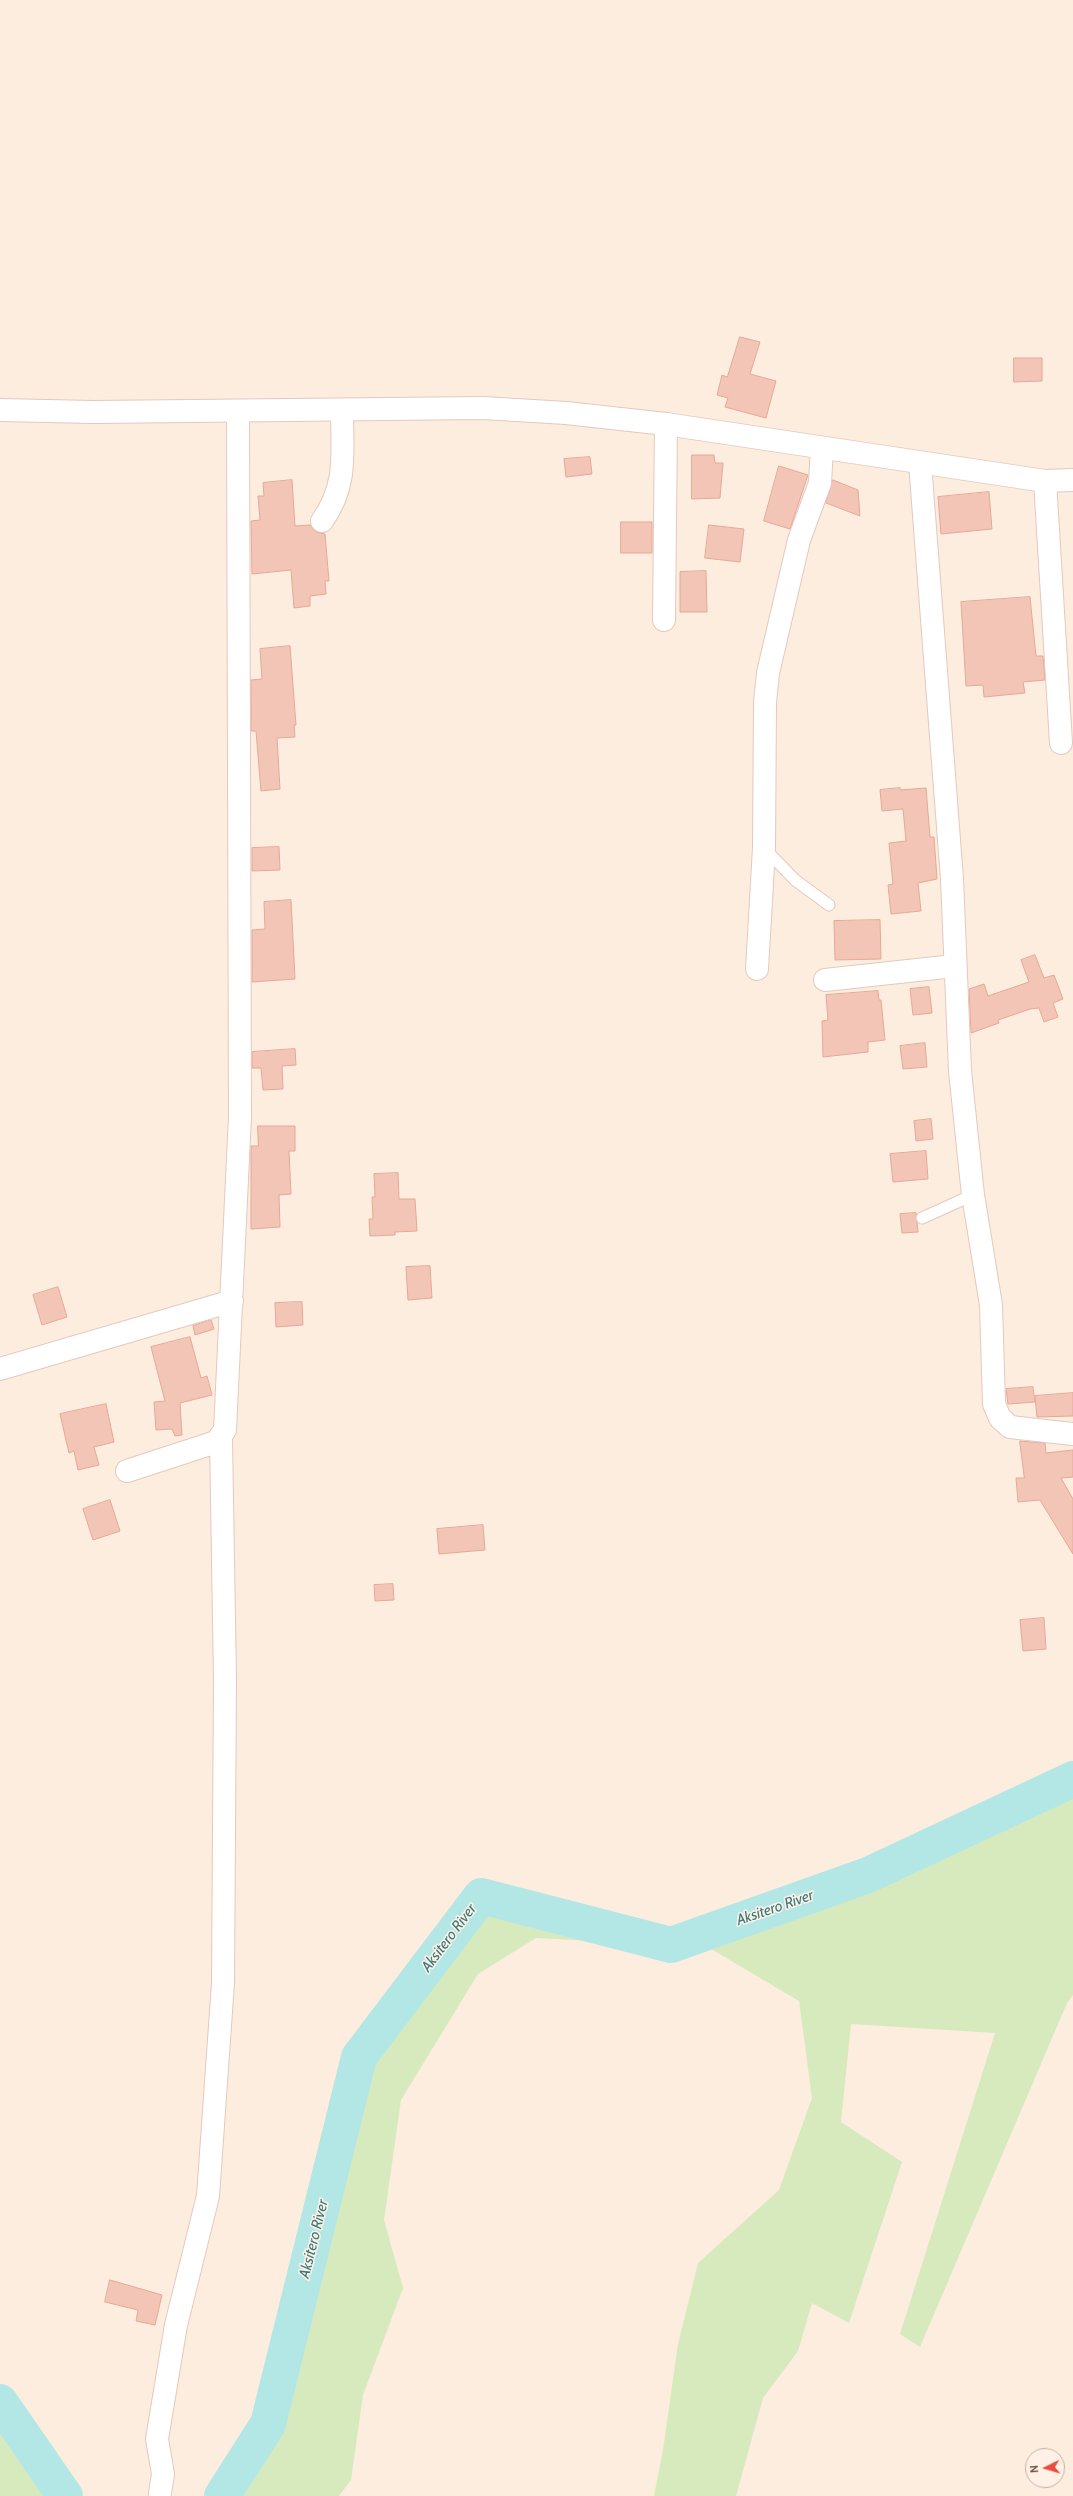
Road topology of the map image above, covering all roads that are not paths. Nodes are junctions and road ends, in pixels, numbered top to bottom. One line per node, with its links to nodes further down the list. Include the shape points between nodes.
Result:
1 (0, 410): 3 (street)
2 (342, 410): 3 (street); 4 (street, via 490,408 626,418); 9 (street, via 342,470 339,493)
3 (238, 411): 19 (street, via 240,1116)
4 (666, 424): 5 (street); 10 (street)
5 (822, 448): 6 (street); 12 (street, via 820,483 799,540 768,672 765,702)
6 (920, 463): 8 (street); 14 (street, via 952,879)
7 (1073, 480): 8 (street)
8 (1045, 481): 11 (street)
9 (322, 521)
10 (664, 620)
11 (1061, 743)
12 (764, 848): 13 (lane, via 795,880); 15 (street)
13 (829, 904)
14 (954, 966): 16 (street); 17 (street, via 960,1071)
15 (757, 969)
16 (825, 980)
17 (973, 1195): 18 (lane); 21 (street, via 991,1305 994,1404 1000,1418 1010,1426)
18 (922, 1218)
19 (232, 1301): 20 (street); 22 (street, via 228,1396 225,1430)
20 (0, 1369)
21 (1073, 1434)
22 (221, 1438): 23 (street, via 216,1442); 24 (street, via 225,1680 223,1982 208,2196 176,2324 157,2439 163,2474)
23 (127, 1471)
24 (160, 2493)

